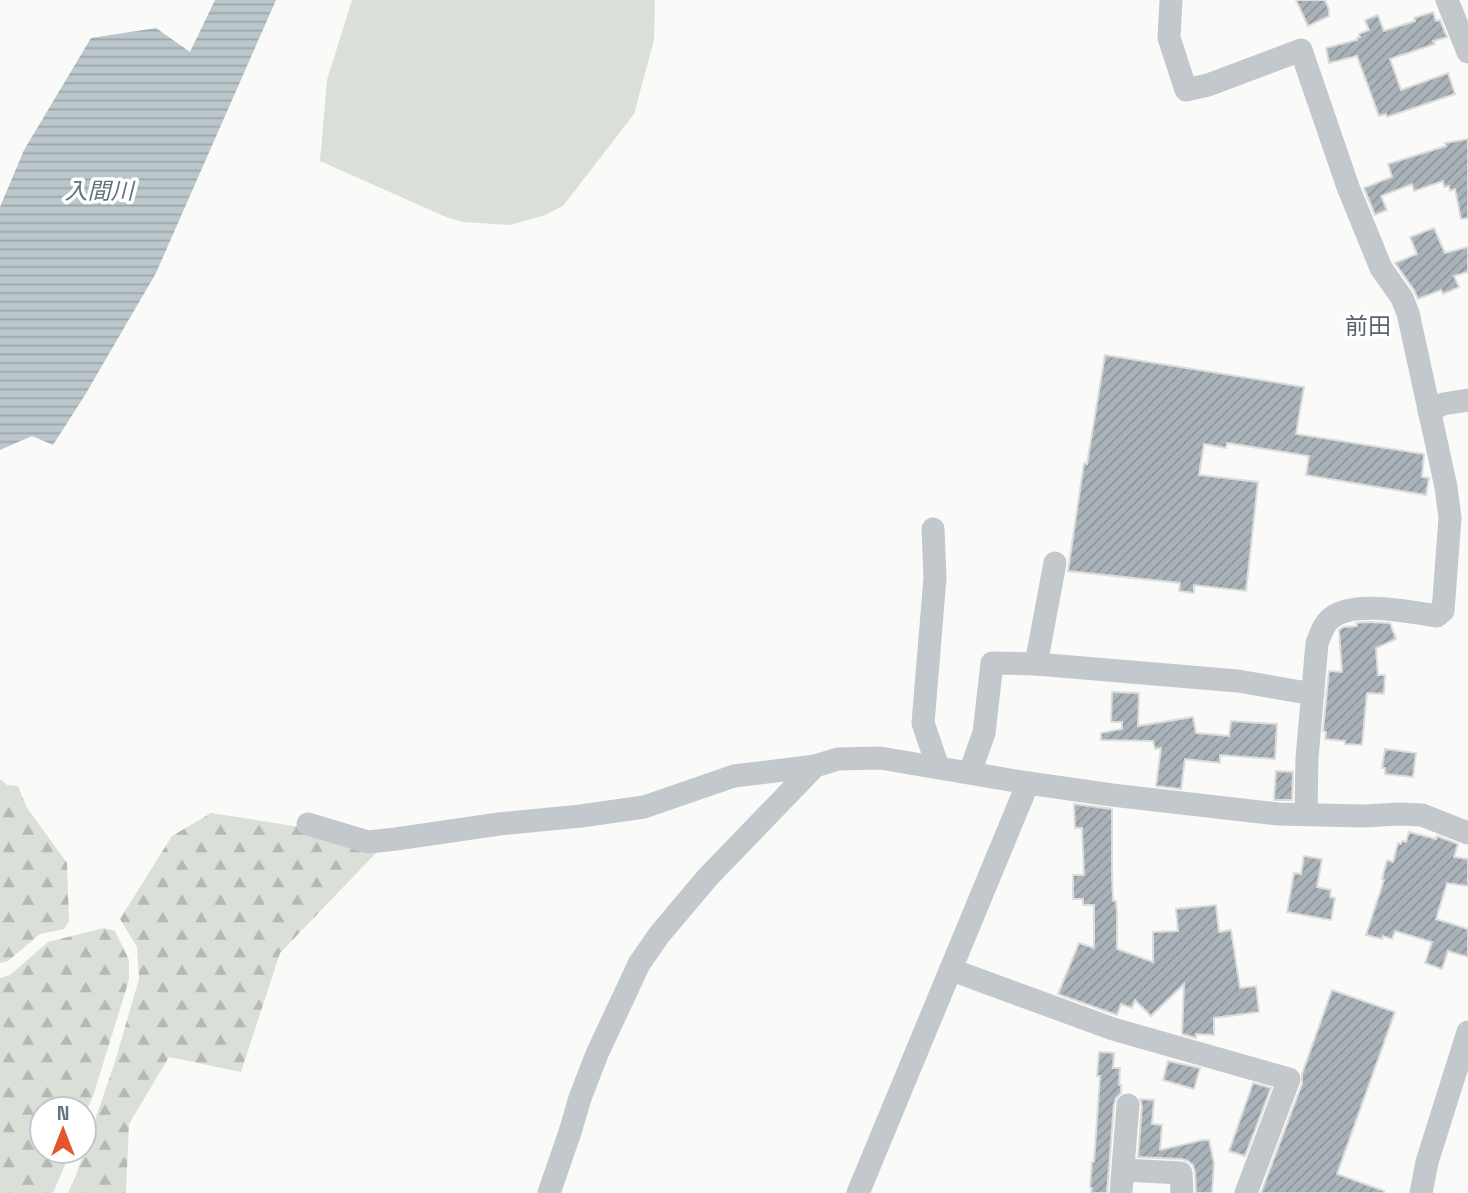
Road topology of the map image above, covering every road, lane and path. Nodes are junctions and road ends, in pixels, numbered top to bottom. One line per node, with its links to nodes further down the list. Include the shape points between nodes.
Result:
1 (1171, 0): 5 (street, via 1169,38 1186,90 1301,50 1348,187 1381,268 1408,313)
2 (1447, 0): 3 (street)
3 (1468, 52)
4 (1468, 400): 5 (street)
5 (1429, 411): 9 (street, via 1450,519 1443,611 1437,616 1392,608 1360,609 1331,618 1317,643)
6 (933, 529): 11 (street, via 935,579 923,723)
7 (1055, 563): 8 (street)
8 (1036, 664): 9 (street, via 1238,681); 12 (street, via 992,663 984,733)
9 (1313, 694): 14 (street)
10 (815, 766): 11 (street, via 838,759 880,758); 15 (street, via 734,776 644,807 396,839 368,842); 21 (street, via 707,878 639,964 597,1054)
11 (938, 767): 12 (street)
12 (970, 772): 13 (street)
13 (1028, 783): 14 (street); 17 (street)
14 (1306, 814): 16 (street, via 1422,815)
15 (308, 824)
16 (1468, 833)
17 (952, 970): 22 (street); 24 (street, via 1113,1029 1289,1079)
18 (1468, 1032): 25 (street)
19 (1128, 1105): 20 (street)
20 (1122, 1182): 23 (street, via 1181,1173)
21 (549, 1193)
22 (858, 1193)
23 (1182, 1193)
24 (1246, 1193)
25 (1421, 1193)

